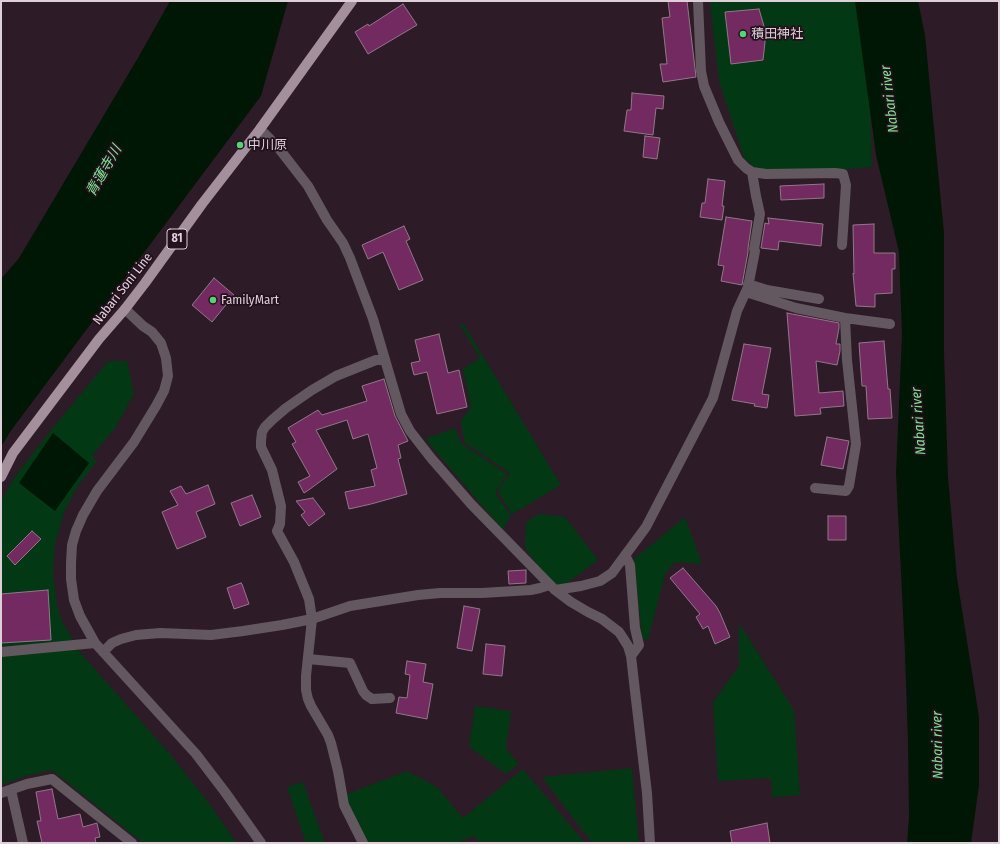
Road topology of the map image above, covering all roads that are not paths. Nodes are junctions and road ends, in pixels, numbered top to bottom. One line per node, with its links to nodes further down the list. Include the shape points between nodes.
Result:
1 (352, 1): 3 (main road, Nabari Soni Line / 81)
2 (698, 1): 4 (street, via 704,86 738,160)
3 (260, 129): 8 (main road, Nabari Soni Line / 81); 11 (street, via 277,146 308,186 343,242)
4 (752, 172): 5 (street, via 843,174 846,185); 6 (street, via 760,214)
5 (842, 245)
6 (747, 288): 7 (street); 9 (street, via 796,308); 14 (street, via 737,311 713,398 646,527)
7 (819, 299)
8 (125, 310): 12 (main road, Nabari Soni Line / 81, via 13,452); 17 (street, via 152,332 161,343 168,376 164,391 134,442 83,514 72,545 71,579 74,600)
9 (845, 318): 10 (street); 13 (street, via 856,444 849,486 846,491)
10 (890, 324)
11 (385, 360): 15 (street, via 401,414 410,431 471,504); 16 (street, via 376,360 330,378 286,408 262,432 261,447 272,470 281,506 277,531 294,562 309,599)
12 (1, 477)
13 (815, 488)
14 (625, 555): 15 (street, via 612,573 600,581 581,586); 20 (street, via 630,565 635,628 639,645)
15 (553, 587): 16 (street, via 418,595 350,606); 20 (street, via 571,602 602,619 619,632)
16 (312, 619): 19 (street, via 282,626 211,635 136,635 112,643); 21 (street)
17 (95, 643): 18 (street); 19 (street)
18 (1, 652)
19 (103, 652): 28 (street, via 196,754)
20 (631, 656): 30 (street, via 648,793)
21 (308, 658): 22 (street, via 350,663 366,695 372,699); 29 (street, via 308,699 328,735 344,805)
22 (390, 698)
23 (11, 790): 24 (street); 25 (street, via 52,779); 26 (street)
24 (1, 794)
25 (121, 839): 27 (street)
26 (23, 843)
27 (132, 843)
28 (261, 843)
29 (363, 843)
30 (650, 843)

